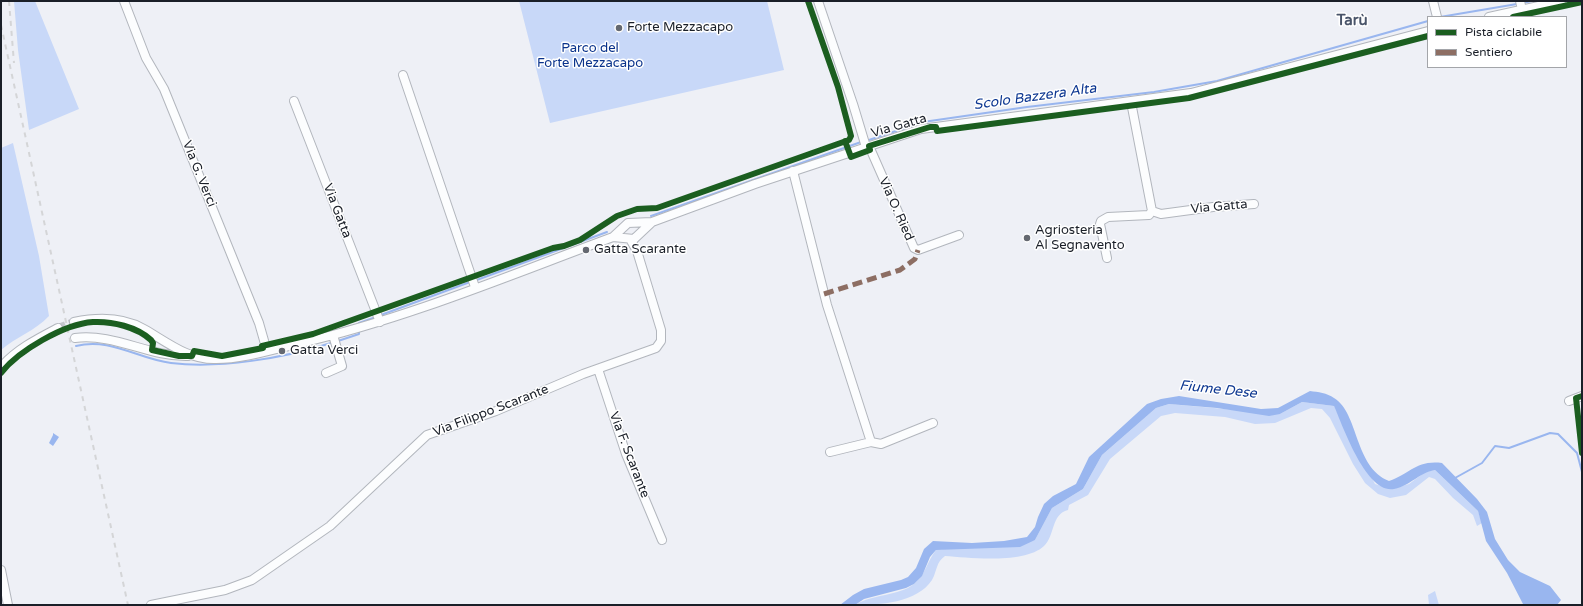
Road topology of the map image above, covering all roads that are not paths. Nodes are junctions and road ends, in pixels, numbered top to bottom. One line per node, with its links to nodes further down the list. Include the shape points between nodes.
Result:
1 (124, 1): 33 (street, Via G. Verci, via 146,58 167,96 259,323)
2 (818, 1): 13 (street, Via O. Ried)
3 (1433, 1): 7 (street)
4 (1520, 1): 6 (street)
5 (1561, 1): 6 (street)
6 (1522, 10): 8 (street)
7 (1437, 16)
8 (1494, 16)
9 (1427, 31): 12 (street, Via Gatta, via 1210,89)
10 (403, 74): 26 (street)
11 (294, 100): 27 (street, Via Gatta)
12 (1131, 102): 13 (street, Via Gatta, via 930,128); 16 (street)
13 (867, 147): 14 (street, Via Gatta); 21 (street, Via O. Ried, via 914,248 918,250)
14 (793, 171): 17 (street, Via Gatta); 42 (street, via 824,294)
15 (1254, 204): 16 (street, Via Gatta, via 1161,214)
16 (1152, 211): 25 (street, Via Gatta, via 1149,215 1108,217 1101,221)
17 (652, 222): 18 (street, Via Gatta); 20 (street, Via Gatta)
18 (637, 224): 19 (street, Via Gatta, via 628,223); 20 (street, via 640,227)
19 (624, 228): 22 (street, Via Gatta); 23 (street, via 625,235)
20 (639, 234): 23 (street, Via Gatta); 24 (street, Via Filippo Scarante)
21 (959, 235)
22 (613, 237): 23 (street, Via Gatta); 26 (street, Via Gatta)
23 (629, 238): 24 (street, Via Filippo Scarante)
24 (637, 250): 37 (street, Via Filippo Scarante, via 661,330 661,341 653,350)
25 (1107, 258)
26 (474, 284): 27 (street, Via Gatta)
27 (379, 318): 30 (street, Via Gatta)
28 (74, 322): 32 (street, Via Gatta, via 102,318 123,321 144,329)
29 (58, 328): 36 (street, via 23,347)
30 (333, 335): 33 (street, Via Gatta); 38 (street, via 342,366)
31 (75, 338): 34 (street, Via Gatta, via 93,336)
32 (161, 340): 34 (street); 35 (street, Via Gatta)
33 (267, 351): 35 (street, Via Gatta, via 226,359)
34 (156, 352): 35 (street, Via Gatta)
35 (192, 356)
36 (1, 367)
37 (598, 369): 44 (street, Via F. Scarante, via 626,454); 47 (street, Via Filippo Scarante, via 496,411 427,435 330,526 252,580 226,590)
38 (326, 373)
39 (1582, 396): 40 (street)
40 (1569, 401)
41 (933, 423): 42 (street, via 881,444)
42 (871, 442): 43 (street)
43 (830, 452)
44 (662, 540)
45 (1, 570): 46 (street)
46 (8, 605)
47 (151, 605)

